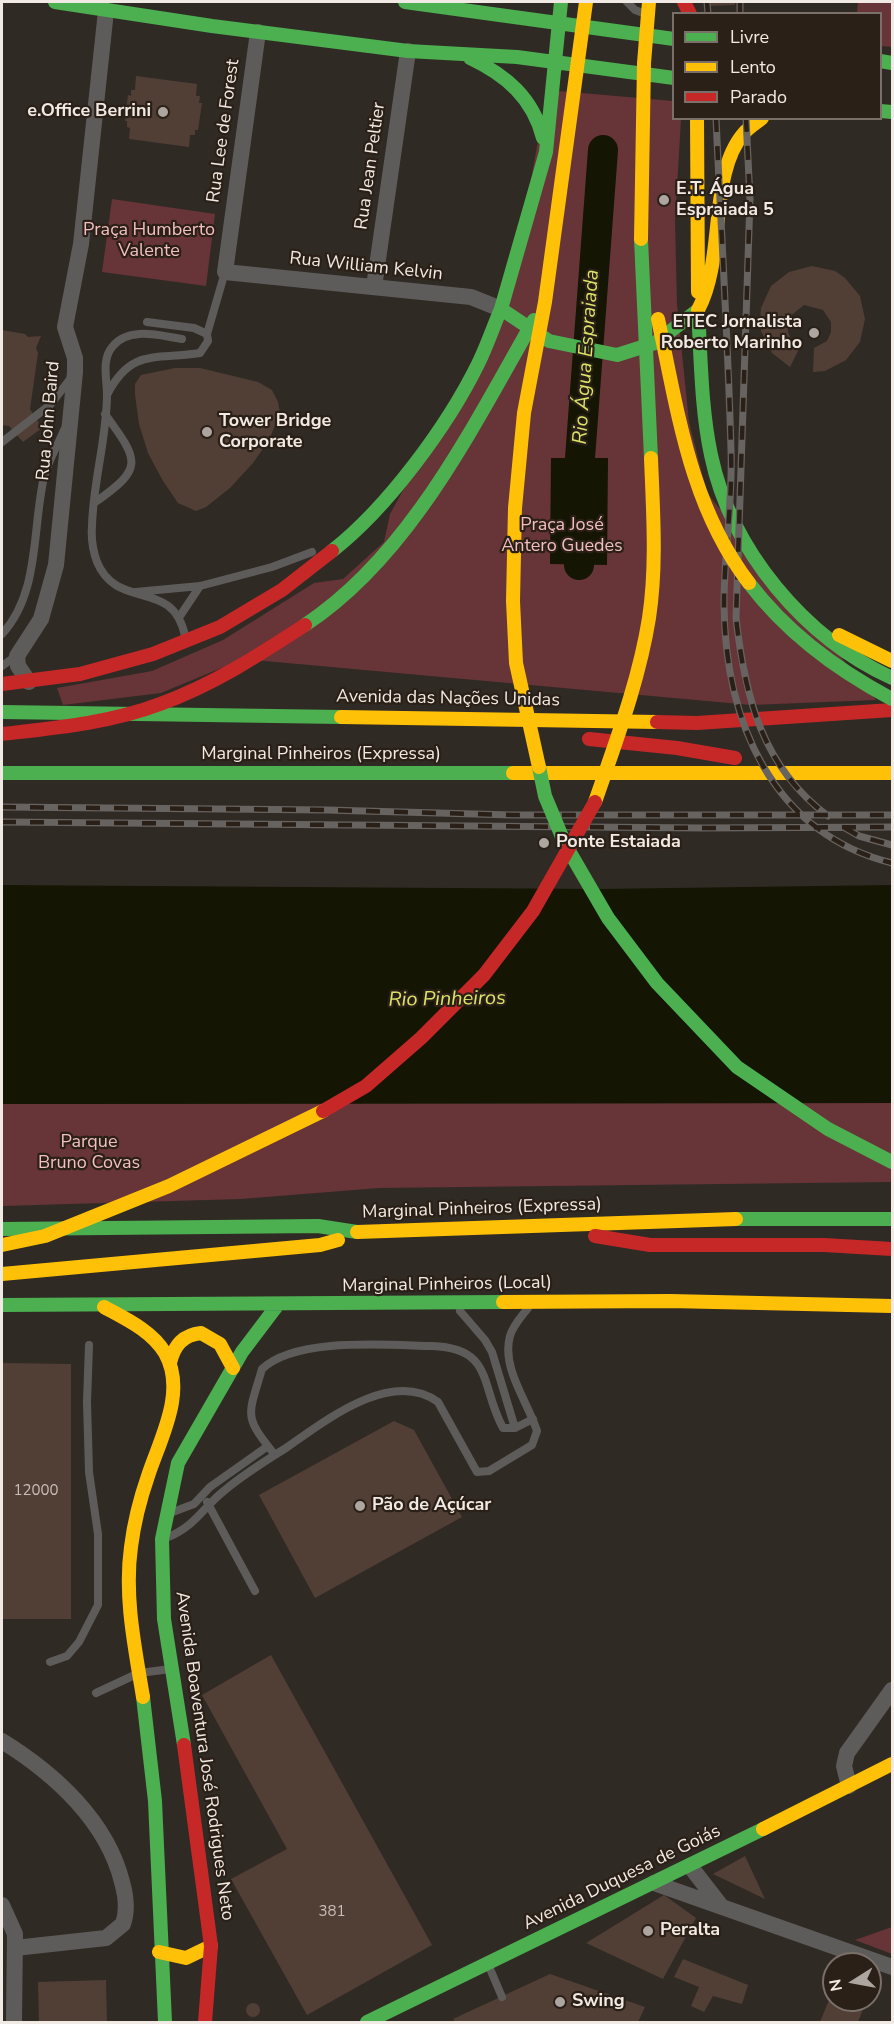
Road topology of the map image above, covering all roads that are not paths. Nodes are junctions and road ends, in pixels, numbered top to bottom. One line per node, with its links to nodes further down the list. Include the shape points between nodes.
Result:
1 (55, 2): 8 (main road)
2 (412, 2): 9 (main road)
3 (561, 2): 10 (main road)
4 (627, 2): 7 (lane, via 635,10)
5 (522, 3): 9 (main road, via 508,10)
6 (579, 6): 10 (lane); 25 (main road, bridge)
7 (649, 10): 22 (main road, bridge)
8 (106, 11): 12 (main road); 31 (street, Rua John Baird, via 81,244 65,327 75,358)
9 (482, 13): 10 (main road)
10 (558, 24): 14 (main road); 17 (main road)
11 (665, 27): 13 (lane)
12 (258, 32): 15 (main road); 23 (street, Rua Lee de Forest)
13 (672, 32)
14 (672, 39)
15 (408, 51): 16 (main road); 24 (street, Rua Jean Peltier)
16 (462, 54): 17 (main road); 21 (main road, via 514,84 536,114)
17 (554, 63): 18 (main road); 21 (main road)
18 (672, 78)
19 (697, 120): 27 (main road)
20 (758, 120): 27 (main road, via 736,142 726,167 717,258)
21 (546, 152): 26 (main road)
22 (640, 240): 50 (main road, bridge, via 690,462 706,510 732,558 774,614 807,645 843,672); 65 (main road, bridge, via 654,532 649,617 631,695 592,809 533,911 484,975 366,1086 303,1124 168,1186 45,1236)
23 (225, 272): 24 (street, Rua William Kelvin); 29 (lane)
24 (374, 287): 26 (street, Rua William Kelvin, via 471,297)
25 (545, 302): 54 (main road, bridge, via 452,463 396,542 326,611 234,671 159,705 79,725); 60 (main road, bridge, via 524,413 515,508 513,601 516,663 545,796 565,844 608,918 657,983 689,1017 737,1067 828,1129)
26 (501, 309): 27 (main road, via 549,341 617,355 659,343); 37 (main road, via 478,365 453,408 387,497)
27 (698, 310): 40 (main road, via 706,420 717,477 755,552)
28 (147, 322): 29 (lane, via 194,328)
29 (207, 334): 32 (lane, via 208,341 200,353 141,360 124,368)
30 (182, 339): 32 (lane, via 125,336 112,346 108,356)
31 (75, 372): 34 (street, Rua John Baird); 35 (lane, via 50,405)
32 (107, 393): 33 (lane)
33 (105, 414): 36 (lane); 36 (lane, via 125,442 132,464 131,472 118,486)
34 (69, 419): 42 (lane, via 45,475 26,593); 44 (street, Rua John Baird, via 56,565 47,607)
35 (2, 442)
36 (94, 503): 39 (lane, via 92,542 97,562 109,579)
37 (352, 536): 38 (lane, via 272,567); 43 (main road, via 282,591 226,625)
38 (200, 586): 39 (lane); 41 (lane)
39 (129, 592): 41 (lane, via 166,602)
40 (797, 610): 45 (main road); 47 (main road, via 849,657)
41 (180, 616): 43 (lane)
42 (2, 634)
43 (187, 642): 48 (main road, via 86,673)
44 (16, 656): 46 (lane); 48 (street)
45 (892, 661)
46 (2, 666)
47 (892, 678)
48 (29, 682): 49 (main road)
49 (2, 684)
50 (892, 699)
51 (892, 710): 53 (main road, Avenida das Nações Unidas, via 697,723)
52 (2, 712): 53 (main road, Avenida das Nações Unidas)
53 (423, 717): 55 (main road)
54 (2, 734)
55 (550, 735)
56 (573, 738): 57 (main road, via 709,752)
57 (794, 771): 58 (main road, Marginal Pinheiros (Expressa)); 59 (main road, Marginal Pinheiros (Expressa))
58 (2, 773)
59 (892, 773)
60 (892, 1162)
61 (892, 1219): 62 (main road, Marginal Pinheiros (Expressa), via 795,1217)
62 (530, 1224): 64 (main road, Marginal Pinheiros (Expressa)); 66 (main road, via 650,1245 824,1245)
63 (2, 1229): 64 (main road, Marginal Pinheiros (Expressa), via 318,1226)
64 (365, 1233): 67 (main road, via 320,1245)
65 (2, 1245)
66 (892, 1250)
67 (2, 1274)
68 (534, 1300): 69 (main road, Marginal Pinheiros (Local)); 71 (main road, Marginal Pinheiros (Local)); 77 (lane, via 514,1328 509,1344 516,1382)
69 (453, 1302): 73 (main road, Marginal Pinheiros (Local)); 78 (lane, via 492,1352)
70 (2, 1305): 72 (main road, Marginal Pinheiros (Local))
71 (892, 1306)
72 (104, 1307): 73 (main road, Marginal Pinheiros (Local)); 75 (main road, via 153,1338)
73 (276, 1307): 76 (main road, Avenida Boaventura José Rodrigues Neto)
74 (89, 1346): 86 (lane, via 89,1472 98,1534 98,1605 68,1656)
75 (170, 1363): 76 (main road, via 180,1341 201,1333 220,1344); 88 (main road, via 172,1398 143,1490 129,1567)
76 (233, 1368): 83 (main road, Avenida Boaventura José Rodrigues Neto, via 178,1463)
77 (533, 1419): 78 (lane); 80 (lane, via 537,1431 532,1445 483,1473 477,1472 438,1402 415,1391 396,1391 364,1399)
78 (515, 1428): 79 (lane, via 503,1428 478,1363 462,1351 440,1346 322,1348 281,1357 262,1369 250,1420 258,1437)
79 (268, 1446): 80 (lane); 81 (lane)
80 (275, 1455): 82 (lane, via 226,1489)
81 (203, 1495): 82 (lane); 83 (lane, via 186,1509)
82 (209, 1506): 84 (lane, via 190,1526); 85 (lane)
83 (166, 1514): 84 (main road, Avenida Boaventura José Rodrigues Neto)
84 (162, 1539): 87 (main road, Avenida Boaventura José Rodrigues Neto, via 164,1619)
85 (255, 1591)
86 (50, 1662)
87 (171, 1669): 88 (lane); 98 (main road, Avenida Boaventura José Rodrigues Neto, via 194,1804)
88 (139, 1673): 90 (lane); 100 (main road, via 153,1769)
89 (892, 1690): 93 (street, via 847,1754 844,1766)
90 (96, 1693)
91 (2, 1741): 99 (street, via 26,1756 87,1814 111,1846 126,1904 123,1924 106,1938)
92 (892, 1764): 93 (main road, Avenida Duquesa de Goiás)
93 (849, 1786): 94 (main road, Avenida Duquesa de Goiás)
94 (690, 1866): 95 (main road, Avenida Duquesa de Goiás); 97 (street)
95 (654, 1882): 97 (street); 101 (main road, Avenida Duquesa de Goiás)
96 (2, 1905): 99 (street, via 15,1934)
97 (721, 1906): 102 (street)
98 (211, 1946): 100 (main road, via 182,1960); 107 (main road, Avenida Boaventura José Rodrigues Neto)
99 (15, 1948): 105 (street)
100 (159, 1952): 106 (main road)
101 (488, 1964): 103 (lane); 104 (main road, Avenida Duquesa de Goiás)
102 (892, 1967)
103 (502, 1997)
104 (387, 2018): 108 (main road, Avenida Duquesa de Goiás)
105 (14, 2022)
106 (165, 2022)
107 (205, 2022)
108 (367, 2022)

